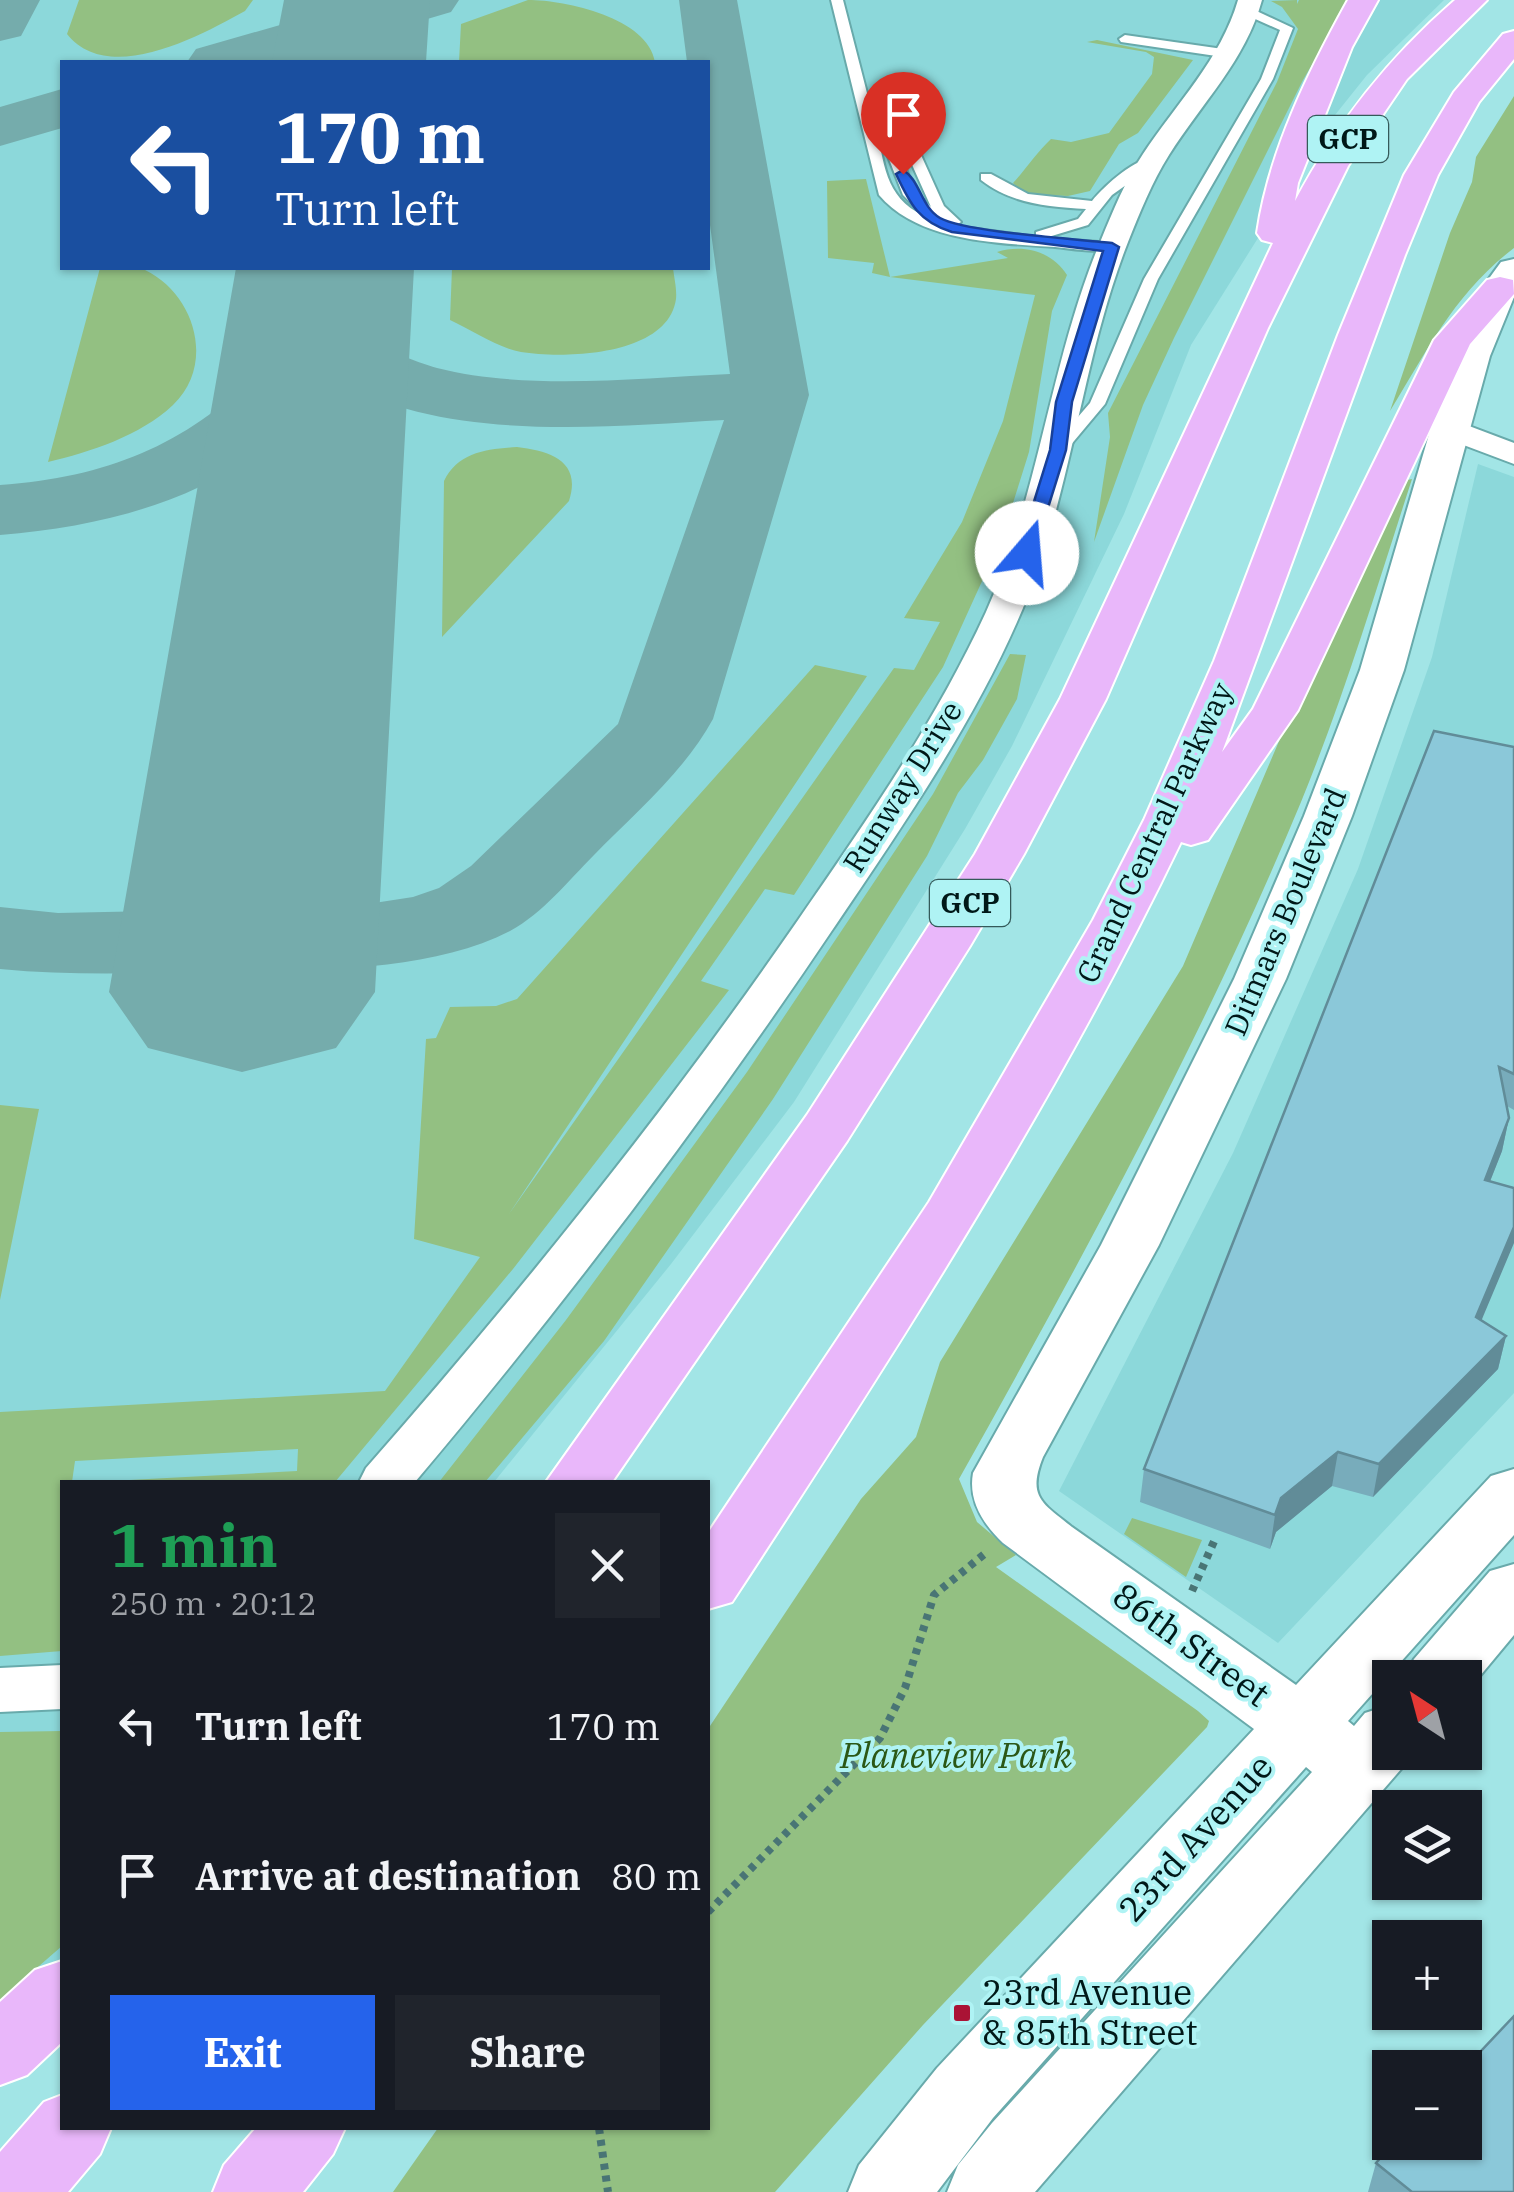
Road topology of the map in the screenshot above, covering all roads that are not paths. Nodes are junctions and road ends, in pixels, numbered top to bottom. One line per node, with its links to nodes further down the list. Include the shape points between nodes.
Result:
1 (837, 0): 8 (lane)
2 (1472, 0): 16 (highway, GCP, via 1395,73 1354,128)
3 (1377, 3): 16 (highway, via 1337,46 1279,190)
4 (1249, 5): 7 (street, Runway Drive); 18 (lane, via 1287,28 1268,79 1151,279 1097,404)
5 (1125, 39): 7 (lane)
6 (1514, 40): 20 (highway, Grand Central Parkway / GCP, via 1474,85 1422,175 1225,690)
7 (1224, 53): 9 (street, Runway Drive)
8 (862, 94): 12 (lane, via 902,126 938,208); 12 (lane, via 918,207 934,221); 12 (lane, via 891,203 918,223)
9 (1153, 160): 11 (lane); 14 (street, Runway Drive)
10 (986, 178): 11 (lane, via 1021,198)
11 (1097, 206): 13 (lane, via 1070,228)
12 (976, 233): 13 (lane)
13 (1018, 238): 14 (lane)
14 (1112, 247): 18 (street, Runway Drive, via 1064,402)
15 (1507, 279): 17 (street, Ditmars Boulevard, via 1471,356); 20 (highway, via 1453,340 1275,710)
16 (1264, 296): 21 (highway, GCP, via 1099,668 993,864 847,1101)
17 (1448, 428): 19 (street); 26 (street, Ditmars Boulevard, via 1382,670 1328,816 1260,978 1130,1244 1004,1470)
18 (1058, 450): 22 (street, Runway Drive, via 1006,608 860,858 761,1004 597,1223)
19 (1514, 454)
20 (1094, 966): 27 (highway, Grand Central Parkway / GCP, via 944,1227)
21 (644, 1389): 23 (highway); 24 (highway, GCP)
22 (387, 1480)
23 (550, 1480)
24 (579, 1480)
25 (1514, 1493): 32 (street, 23rd Avenue)
26 (1011, 1532): 32 (street, 86th Street)
27 (710, 1581)
28 (1514, 1589): 29 (street)
29 (1453, 1660)
30 (60, 1686): 31 (street)
31 (0, 1690)
32 (1300, 1724): 33 (street, 86th Street); 39 (street, 23rd Avenue, via 978,2078)
33 (1372, 1750)
34 (1372, 1754): 42 (street)
35 (60, 1996): 36 (highway)
36 (0, 2051)
37 (70, 2130): 40 (highway)
38 (303, 2130): 41 (highway)
39 (920, 2180)
40 (16, 2192)
41 (253, 2192)
42 (987, 2192)

